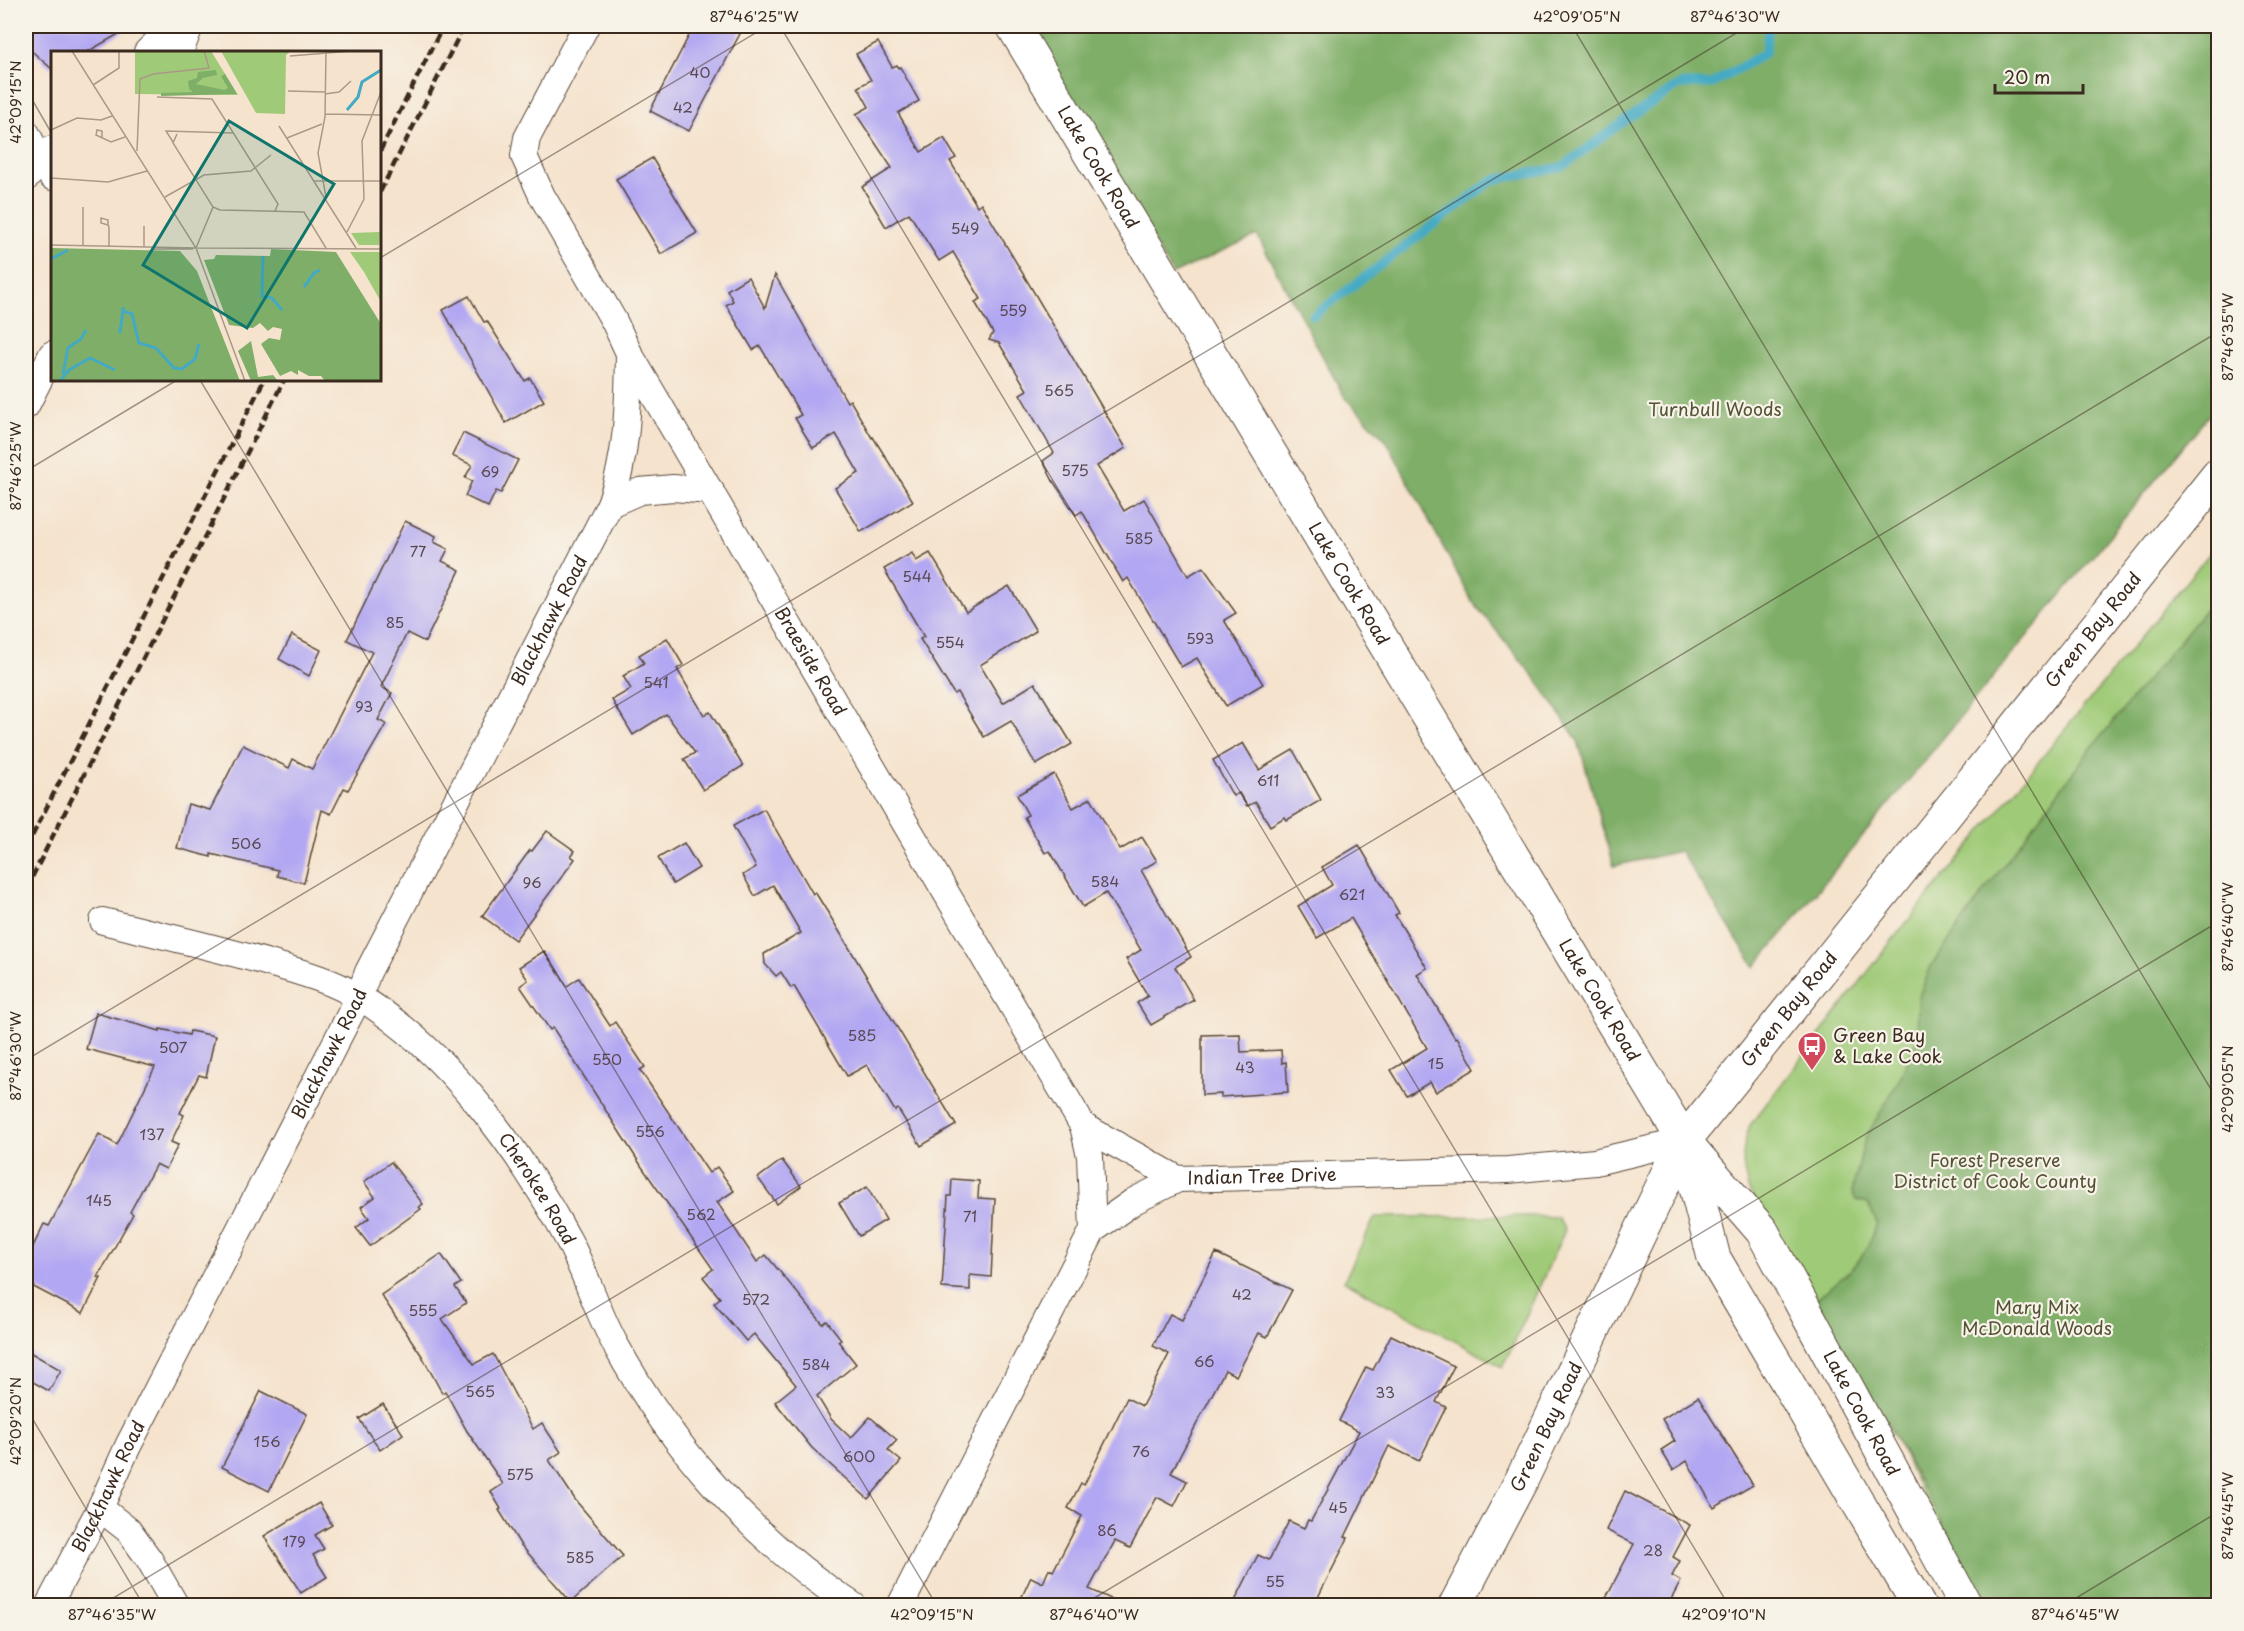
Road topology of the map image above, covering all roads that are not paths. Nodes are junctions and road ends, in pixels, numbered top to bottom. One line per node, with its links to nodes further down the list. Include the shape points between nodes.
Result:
1 (173, 26): 5 (street)
2 (190, 26): 6 (street)
3 (586, 26): 9 (street, Braeside Road, via 527,138 524,156)
4 (1013, 26): 18 (main road, Lake Cook Road)
5 (148, 51)
6 (180, 51)
7 (26, 132): 8 (street)
8 (43, 166)
9 (629, 353): 13 (street, Braeside Road); 14 (street, Blackhawk Road, via 627,436)
10 (51, 356): 11 (street)
11 (26, 406)
12 (2218, 475): 18 (main road, Green Bay Road)
13 (711, 491): 14 (street, via 640,491); 17 (street, Braeside Road)
14 (610, 504): 16 (street, Blackhawk Road, via 368,972)
15 (104, 921): 16 (street, Cherokee Road, via 314,976)
16 (359, 997): 21 (street, Blackhawk Road, via 128,1446); 24 (street, Cherokee Road, via 414,1036 506,1141 570,1243 615,1343 659,1416 710,1481 783,1554)
17 (1083, 1126): 19 (street); 20 (street, Braeside Road, via 1090,1156)
18 (1684, 1142): 19 (street, Indian Tree Drive, via 1595,1162 1508,1170); 26 (main road, Green Bay Road, via 1522,1479); 27 (main road, Lake Cook Road, via 1714,1258); 28 (main road, Lake Cook Road, via 1762,1231)
19 (1178, 1179): 20 (street, Indian Tree Drive, via 1134,1201)
20 (1093, 1230): 25 (street, Indian Tree Drive)
21 (100, 1508): 22 (street, Blackhawk Road); 23 (street, via 128,1530)
22 (48, 1605)
23 (176, 1605)
24 (854, 1605)
25 (900, 1605)
26 (1455, 1605)
27 (1919, 1605)
28 (1966, 1605)

